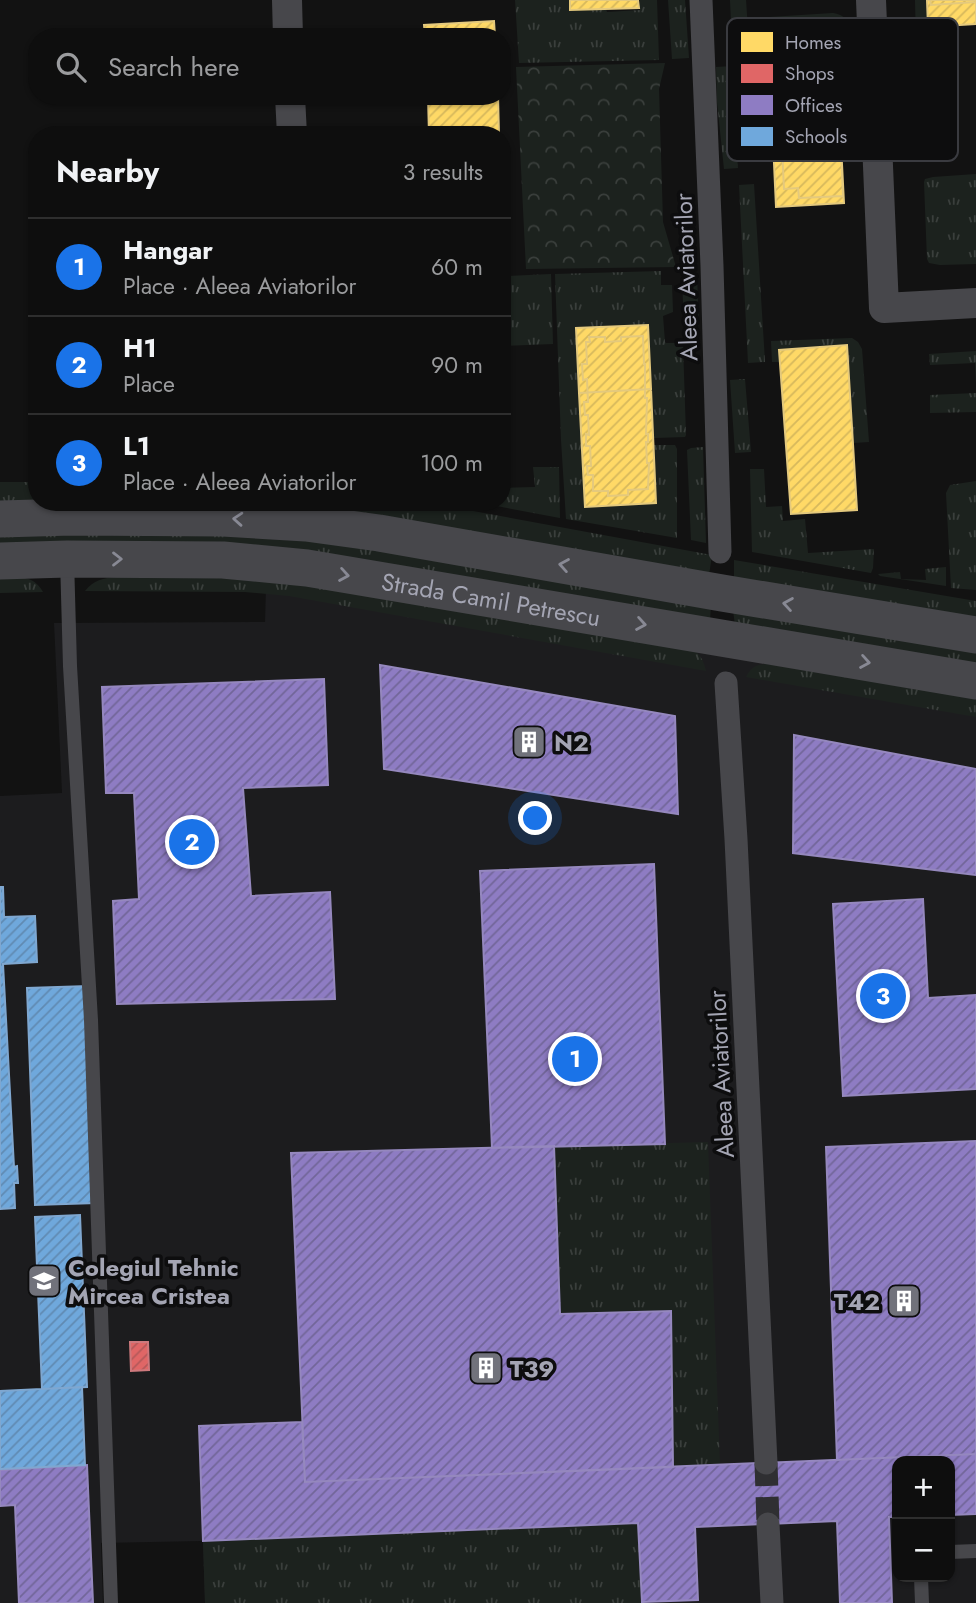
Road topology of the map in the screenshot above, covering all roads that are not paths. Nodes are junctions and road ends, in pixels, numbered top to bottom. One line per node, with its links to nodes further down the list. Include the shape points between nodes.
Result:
1 (287, 0): 5 (street)
2 (701, 0): 12 (street, Aleea Aviatorilor)
3 (871, 0): 4 (street)
4 (872, 18)
5 (288, 28)
6 (290, 105): 7 (street)
7 (292, 126)
8 (878, 161): 9 (street, via 884,308)
9 (976, 303)
10 (305, 513): 11 (street, Strada Camil Petrescu, one-way to 11); 15 (street, Strada Camil Petrescu, one-way to 10, via 379,533)
11 (0, 519)
12 (720, 552)
13 (67, 559): 14 (street, Strada Camil Petrescu); 16 (street, Strada Camil Petrescu, one-way to 16, via 223,560 307,568); 23 (lane, via 91,1020)
14 (0, 561)
15 (976, 635)
16 (976, 681)
17 (726, 683): 18 (street, Aleea Aviatorilor)
18 (766, 1463)
19 (768, 1524): 24 (street)
20 (976, 1551): 21 (lane)
21 (955, 1552)
22 (922, 1582): 25 (lane)
23 (111, 1603)
24 (772, 1603)
25 (922, 1603)

